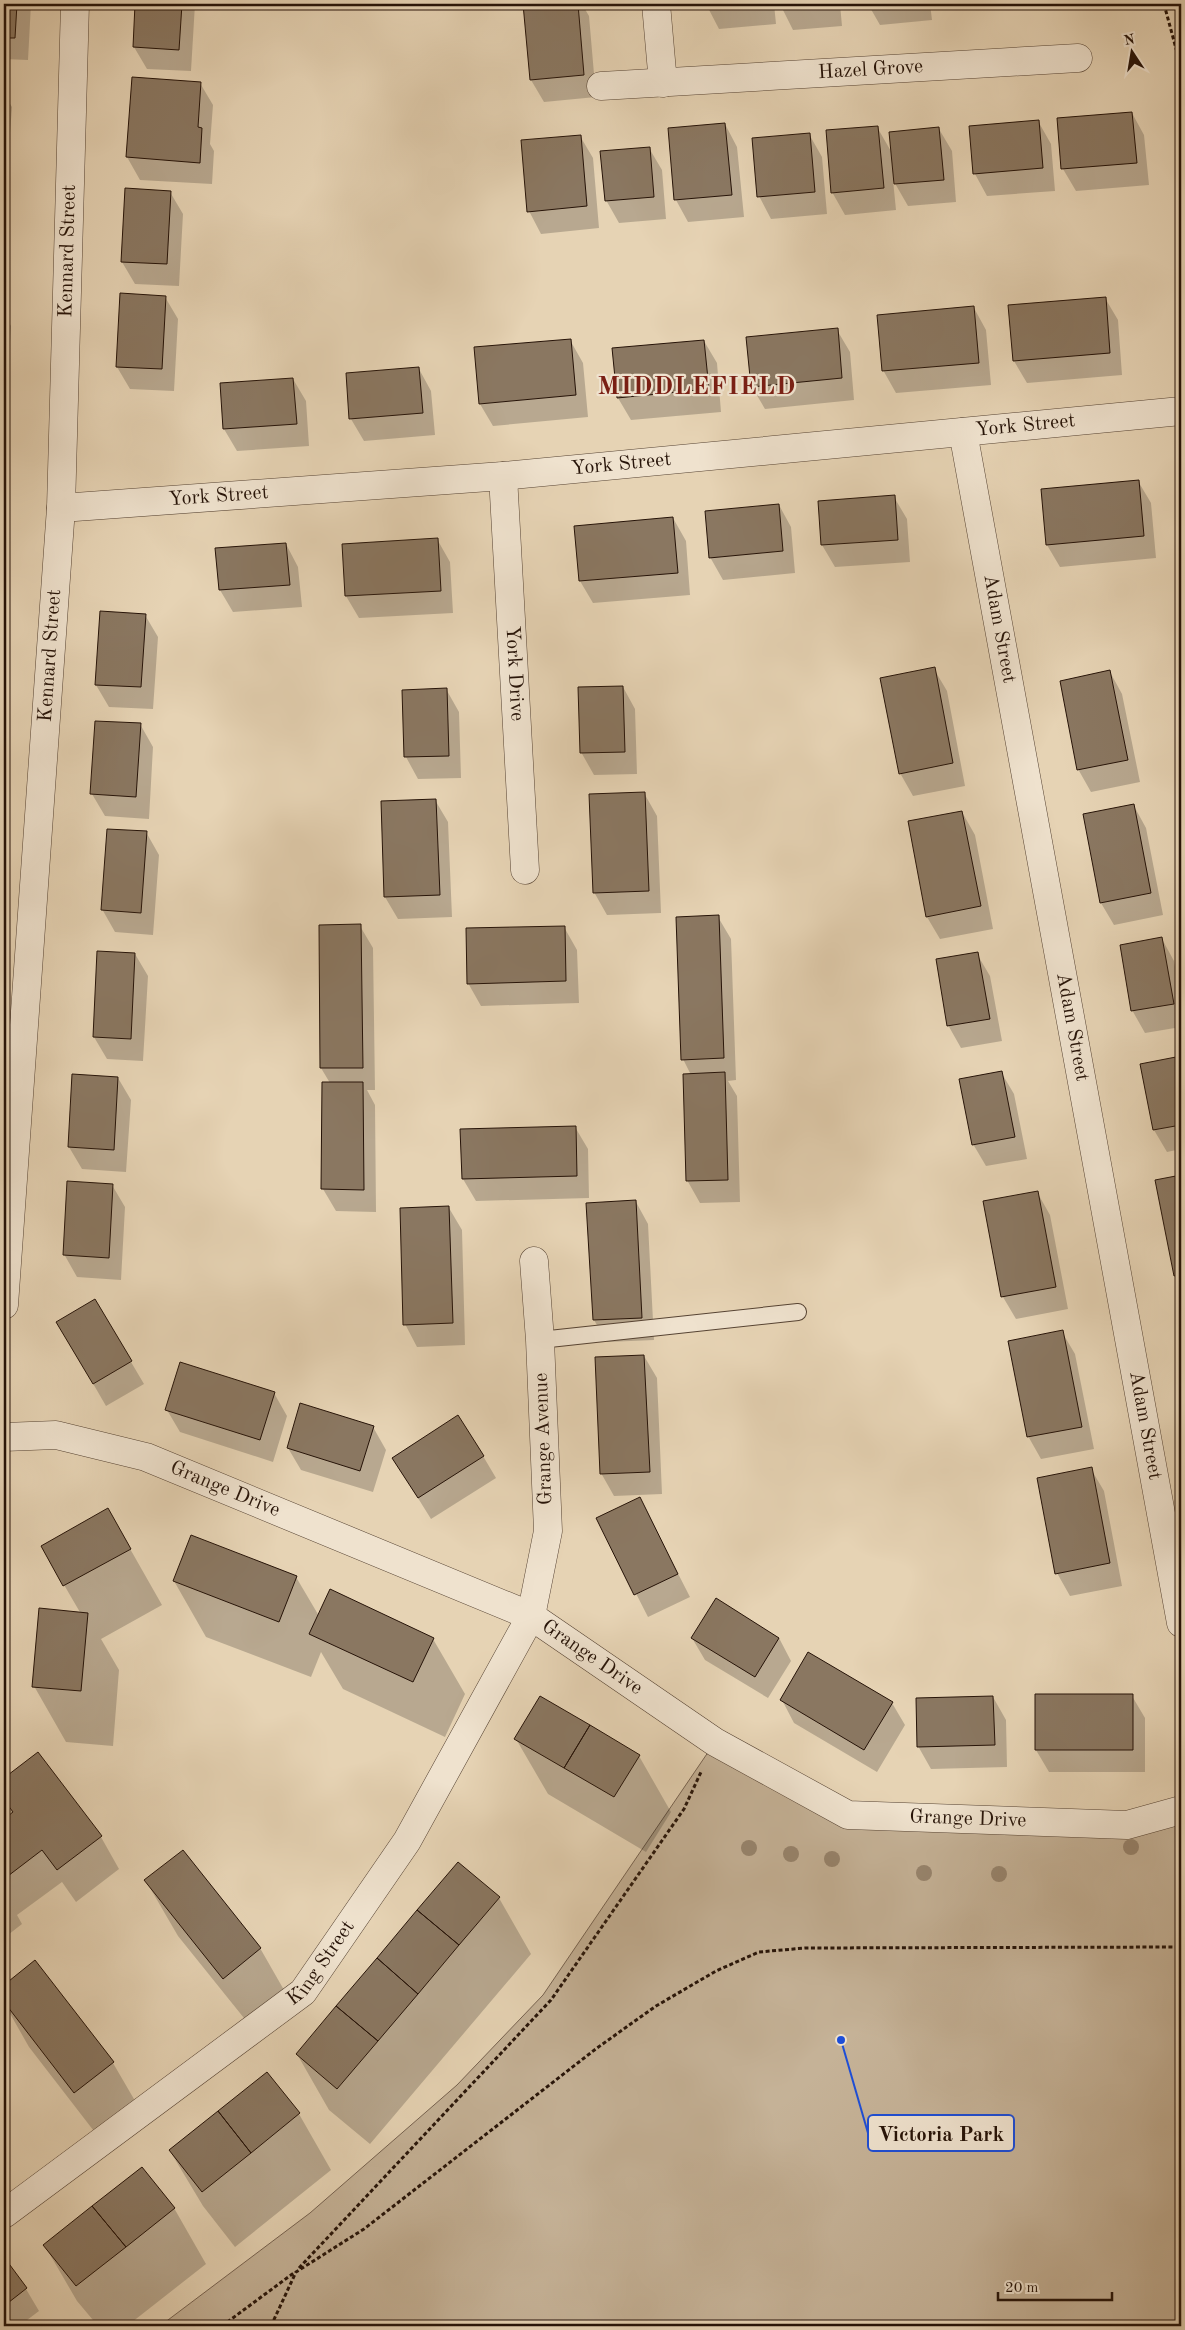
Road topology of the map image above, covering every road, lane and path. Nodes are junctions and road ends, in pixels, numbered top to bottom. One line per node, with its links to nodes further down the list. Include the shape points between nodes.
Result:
1 (75, 4): 11 (street, Kennard Street)
2 (656, 4): 6 (street)
3 (1164, 4): 5 (path)
4 (1078, 58): 6 (street, Hazel Grove)
5 (1181, 67)
6 (663, 83): 7 (street, Hazel Grove)
7 (601, 86)
8 (1181, 411): 9 (street, York Street)
9 (963, 432): 10 (street, York Street); 19 (street, Adam Street)
10 (503, 476): 11 (street, York Street); 12 (street, York Drive)
11 (61, 508): 14 (street, Kennard Street)
12 (524, 870)
13 (534, 1261): 16 (street, Grange Avenue)
14 (4, 1305)
15 (798, 1312): 16 (lane)
16 (540, 1340): 18 (street, Grange Avenue, via 548,1531)
17 (4, 1437): 18 (street, Grange Drive, via 56,1435 146,1457)
18 (531, 1616): 20 (street, Grange Drive); 23 (street, King Street, via 407,1841 302,1992)
19 (1181, 1622)
20 (715, 1742): 21 (street, Grange Drive, via 848,1814 1127,1825); 24 (path, via 684,1809 551,2000)
21 (1181, 1810)
22 (1181, 1947): 24 (path, via 805,1948 759,1952 716,1971 656,2006 364,2229)
23 (4, 2214)
24 (296, 2272): 25 (path); 26 (path)
25 (222, 2326)
26 (271, 2326)

